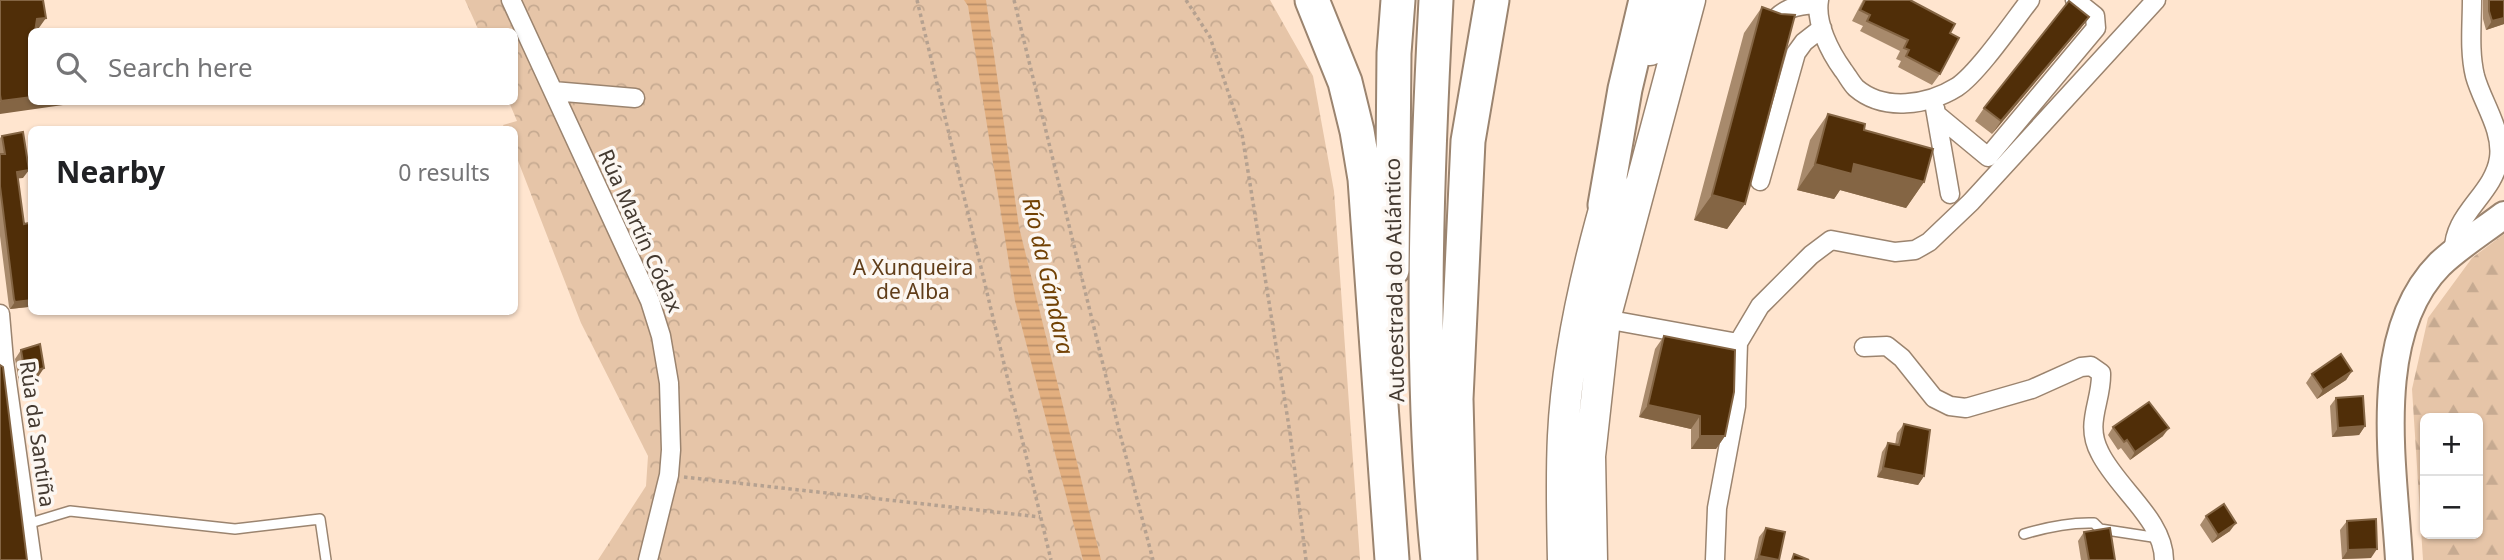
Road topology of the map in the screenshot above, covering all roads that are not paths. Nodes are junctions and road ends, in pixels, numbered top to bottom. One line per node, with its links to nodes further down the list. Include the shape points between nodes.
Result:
1 (511, 0): 16 (street, Rúa Martín Códax)
2 (1312, 0): 35 (highway, via 1345,82 1365,179)
3 (1398, 0): 36 (highway, Autoestrada do Atlántico, via 1393,361)
4 (1436, 0): 37 (highway, Autoestrada do Atlántico, via 1426,317)
5 (1492, 0): 38 (highway, via 1468,141 1457,399)
6 (1646, 0): 21 (highway)
7 (1664, 0): 21 (main road)
8 (1690, 0): 25 (main road)
9 (2030, 0): 18 (street, via 1965,80)
10 (2075, 0): 18 (street, via 2095,16 2096,28 1988,157)
11 (2156, 0): 26 (street, via 1972,202 1929,242 1915,250 1895,251 1832,240 1760,306)
12 (2472, 0): 23 (street, via 2475,75 2498,139 2499,158 2493,177 2467,210 2456,233)
13 (1819, 2): 14 (street); 15 (street, via 1777,15)
14 (1822, 28): 18 (street, via 1836,61 1856,88 1898,105); 19 (street, via 1796,52)
15 (1766, 29)
16 (553, 91): 17 (street); 34 (street, Rúa Martín Códax, via 650,301 661,336 669,383 671,450)
17 (635, 97)
18 (1935, 106): 20 (street)
19 (1760, 181)
20 (1950, 194)
21 (1605, 205): 39 (main road, via 1569,374 1563,435)
22 (2504, 215): 23 (street)
23 (2454, 254): 43 (street, via 2418,292 2400,331 2391,419)
24 (0, 314): 28 (street, Rúa da Santiña)
25 (1605, 319): 26 (street); 40 (main road, via 1590,456)
26 (1738, 343): 41 (street, via 1736,406 1717,508)
27 (1864, 348): 31 (street, via 1887,346 1934,398 1966,408 2091,366 2101,373 2092,420 2099,452)
28 (2, 361): 29 (street, Rúa da Santiña)
29 (27, 524): 32 (street, Rúa da Santiña); 33 (lane, via 70,511 235,529 320,519)
30 (2024, 534): 31 (lane, via 2094,523 2100,528)
31 (2161, 538): 42 (street)
32 (32, 560)
33 (326, 560)
34 (648, 560)
35 (1392, 560)
36 (1408, 560)
37 (1438, 560)
38 (1460, 560)
39 (1563, 560)
40 (1592, 560)
41 (1715, 560)
42 (2164, 560)
43 (2399, 560)

